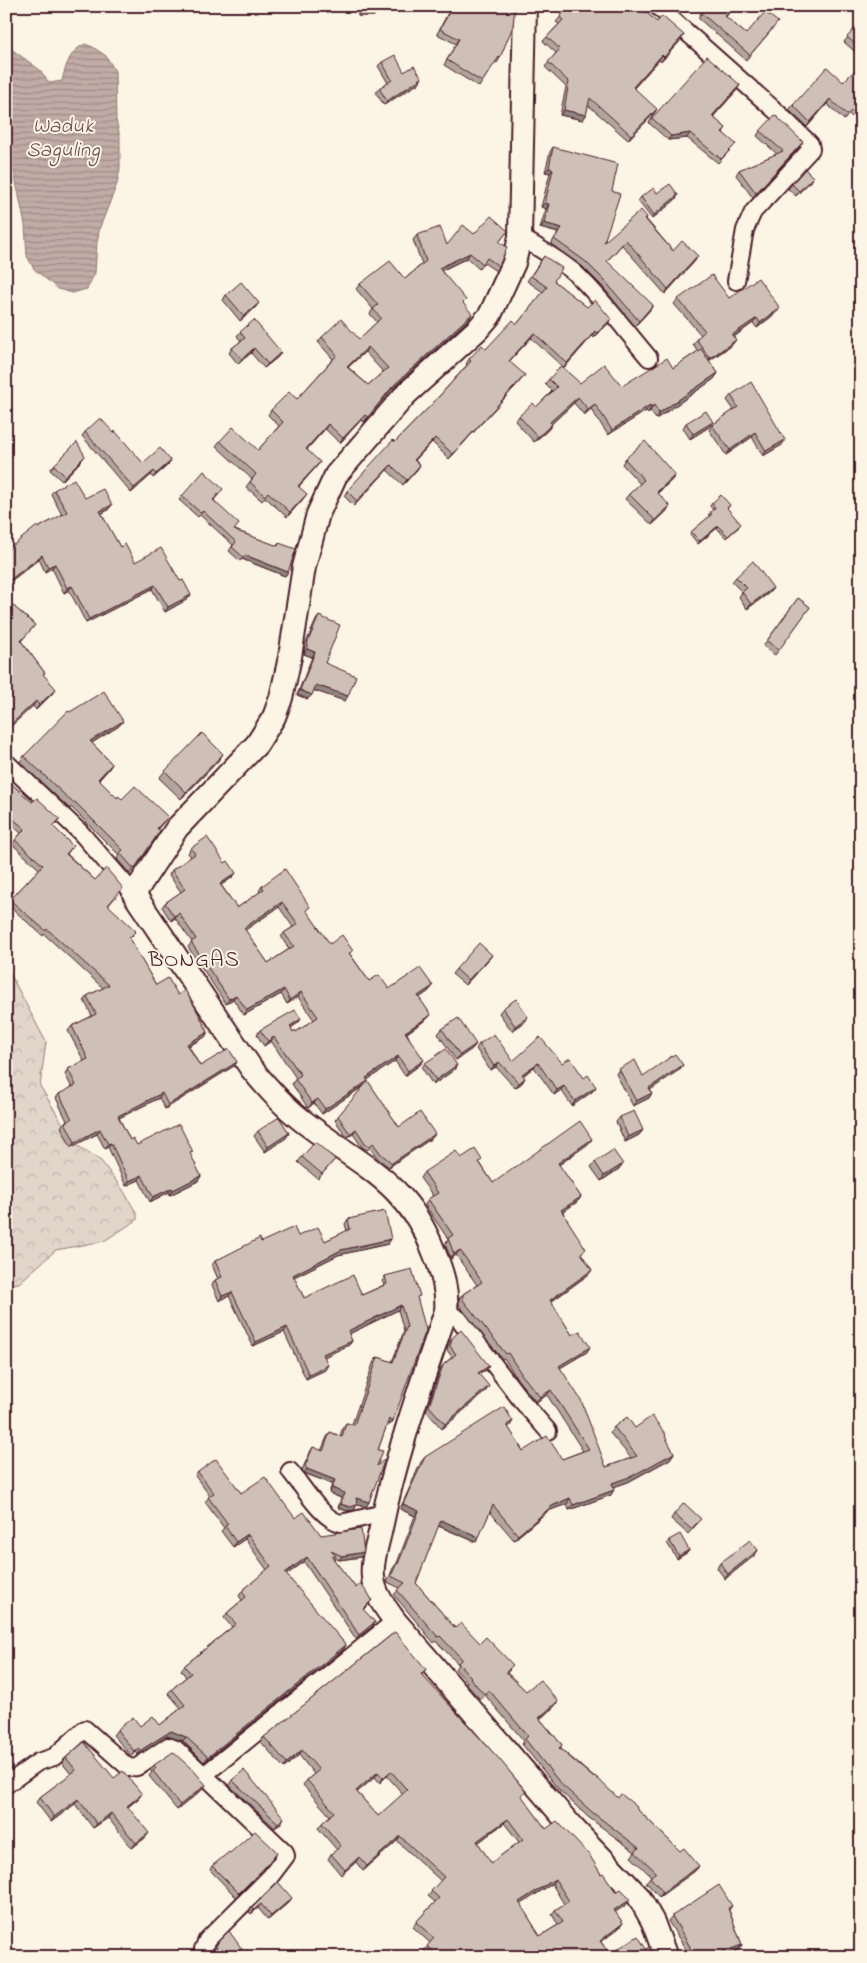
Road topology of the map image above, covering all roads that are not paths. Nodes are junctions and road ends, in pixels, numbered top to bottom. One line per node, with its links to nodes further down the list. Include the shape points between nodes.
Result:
1 (525, 6): 3 (main road)
2 (656, 6): 4 (street, via 810,144 811,149 753,212 745,230)
3 (520, 237): 5 (street, via 574,273); 7 (main road, via 514,263 490,315 406,394 336,475 318,514 304,567 290,657 274,717 247,756 178,828)
4 (736, 281)
5 (649, 358)
6 (6, 762): 7 (street, via 81,833)
7 (134, 894): 8 (main road, via 269,1090 307,1125 384,1179 416,1214 440,1266 447,1297)
8 (446, 1311): 9 (street, via 459,1319); 11 (main road)
9 (548, 1431)
10 (290, 1471): 11 (street, via 325,1516 334,1522)
11 (384, 1513): 12 (main road, via 373,1577 375,1589)
12 (395, 1621): 13 (street); 16 (main road, via 572,1827 639,1897 653,1922)
13 (204, 1775): 14 (street, via 176,1749 168,1746 137,1767 129,1768 84,1729 54,1757 38,1762); 15 (street, via 286,1856 207,1940)
14 (6, 1785)
15 (204, 1957)
16 (666, 1957)

